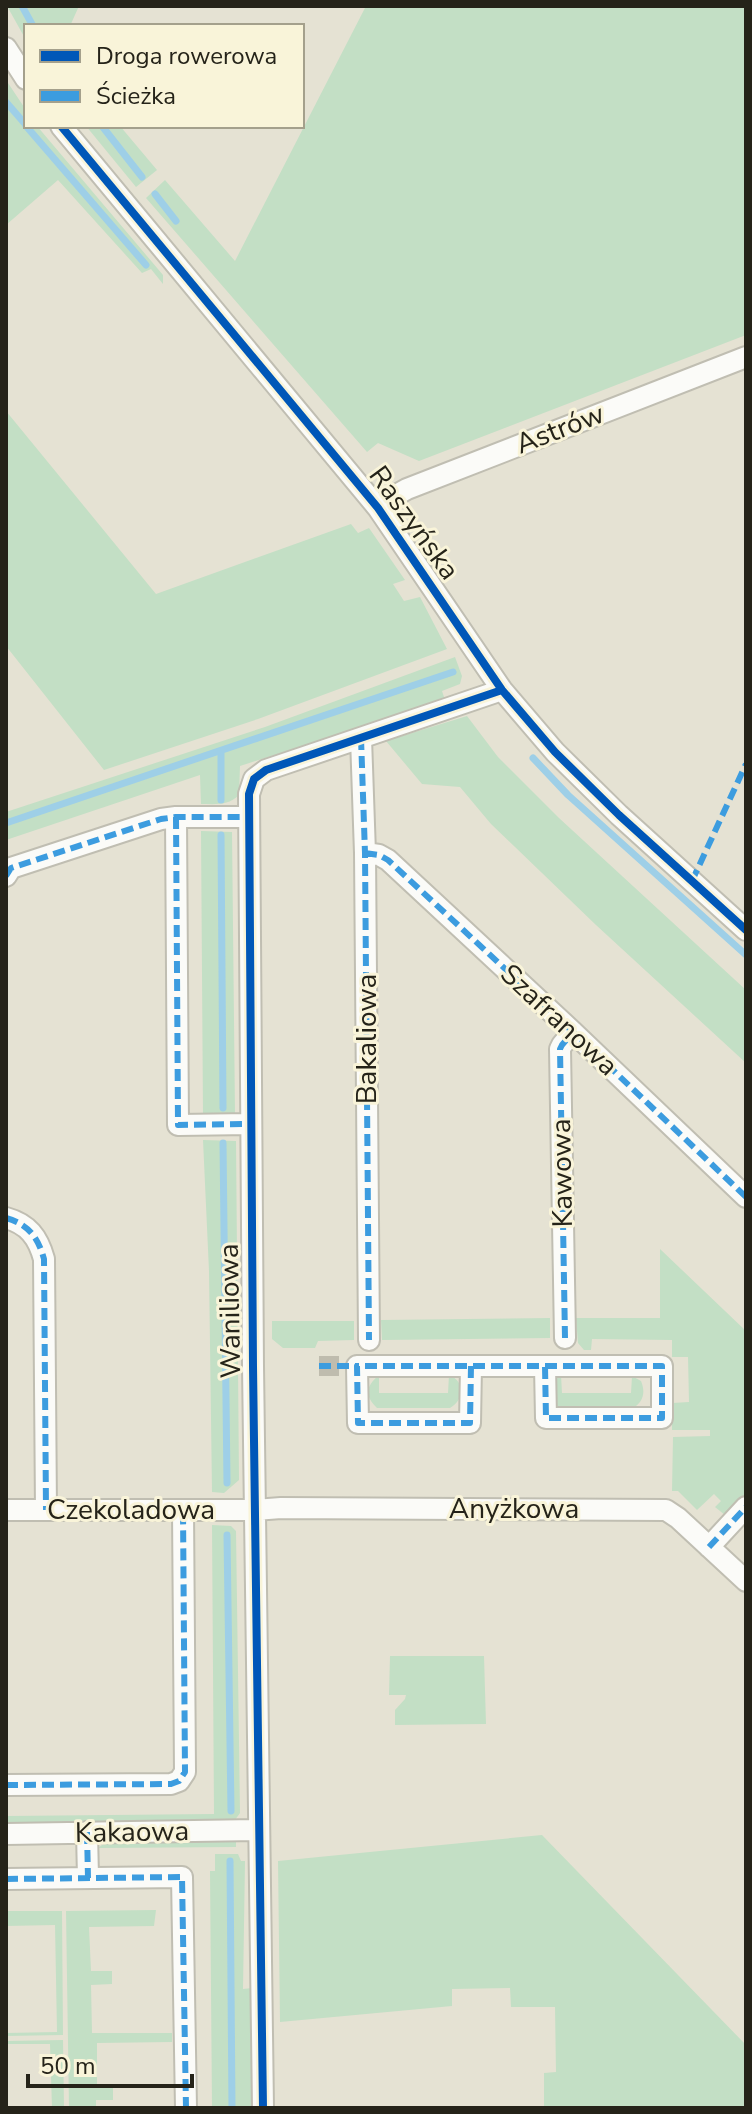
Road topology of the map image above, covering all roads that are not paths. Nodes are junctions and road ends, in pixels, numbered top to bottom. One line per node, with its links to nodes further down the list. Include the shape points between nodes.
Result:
1 (6, 48): 2 (street)
2 (24, 76)
3 (63, 128): 5 (street, Raszyńska)
4 (746, 357): 5 (street, Astrów, via 407,489)
5 (378, 508): 6 (street, Raszyńska)
6 (502, 690): 7 (street, Waniliowa); 12 (street, Raszyńska, via 619,815)
7 (361, 738): 9 (street, Waniliowa, via 266,770 254,779); 10 (street, Bakaliowa)
8 (176, 817): 9 (street); 11 (street, via 11,868); 14 (street, via 178,1125)
9 (249, 817): 14 (street, Waniliowa)
10 (365, 853): 13 (street, Szafranowa, via 388,860); 18 (street, Bakaliowa)
11 (6, 876)
12 (746, 930)
13 (573, 1032): 15 (street, Szafranowa); 17 (street, Kawowa, via 560,1049)
14 (250, 1124): 25 (street, Waniliowa)
15 (746, 1197)
16 (6, 1218): 23 (street, via 31,1230 44,1259)
17 (565, 1328)
18 (369, 1340)
19 (471, 1366): 19 (street, via 352,1366 358,1423 470,1423); 20 (street)
20 (545, 1366): 20 (street, via 662,1366 662,1418 546,1418)
21 (746, 1507): 26 (street)
22 (6, 1510): 23 (street, Czekoladowa)
23 (46, 1510): 24 (street, Czekoladowa)
24 (183, 1510): 25 (street, Czekoladowa); 28 (street, via 185,1772 171,1784)
25 (255, 1510): 26 (street, Anyżkowa, via 666,1510); 29 (street, Waniliowa)
26 (709, 1547): 27 (street, Anyżkowa)
27 (746, 1581)
28 (6, 1785)
29 (258, 1830): 30 (street, Kakaowa); 35 (street, Waniliowa)
30 (87, 1832): 31 (street, Kakaowa); 32 (street)
31 (6, 1834)
32 (88, 1878): 33 (street); 34 (street, via 182,1877)
33 (6, 1879)
34 (186, 2108)
35 (263, 2108)

